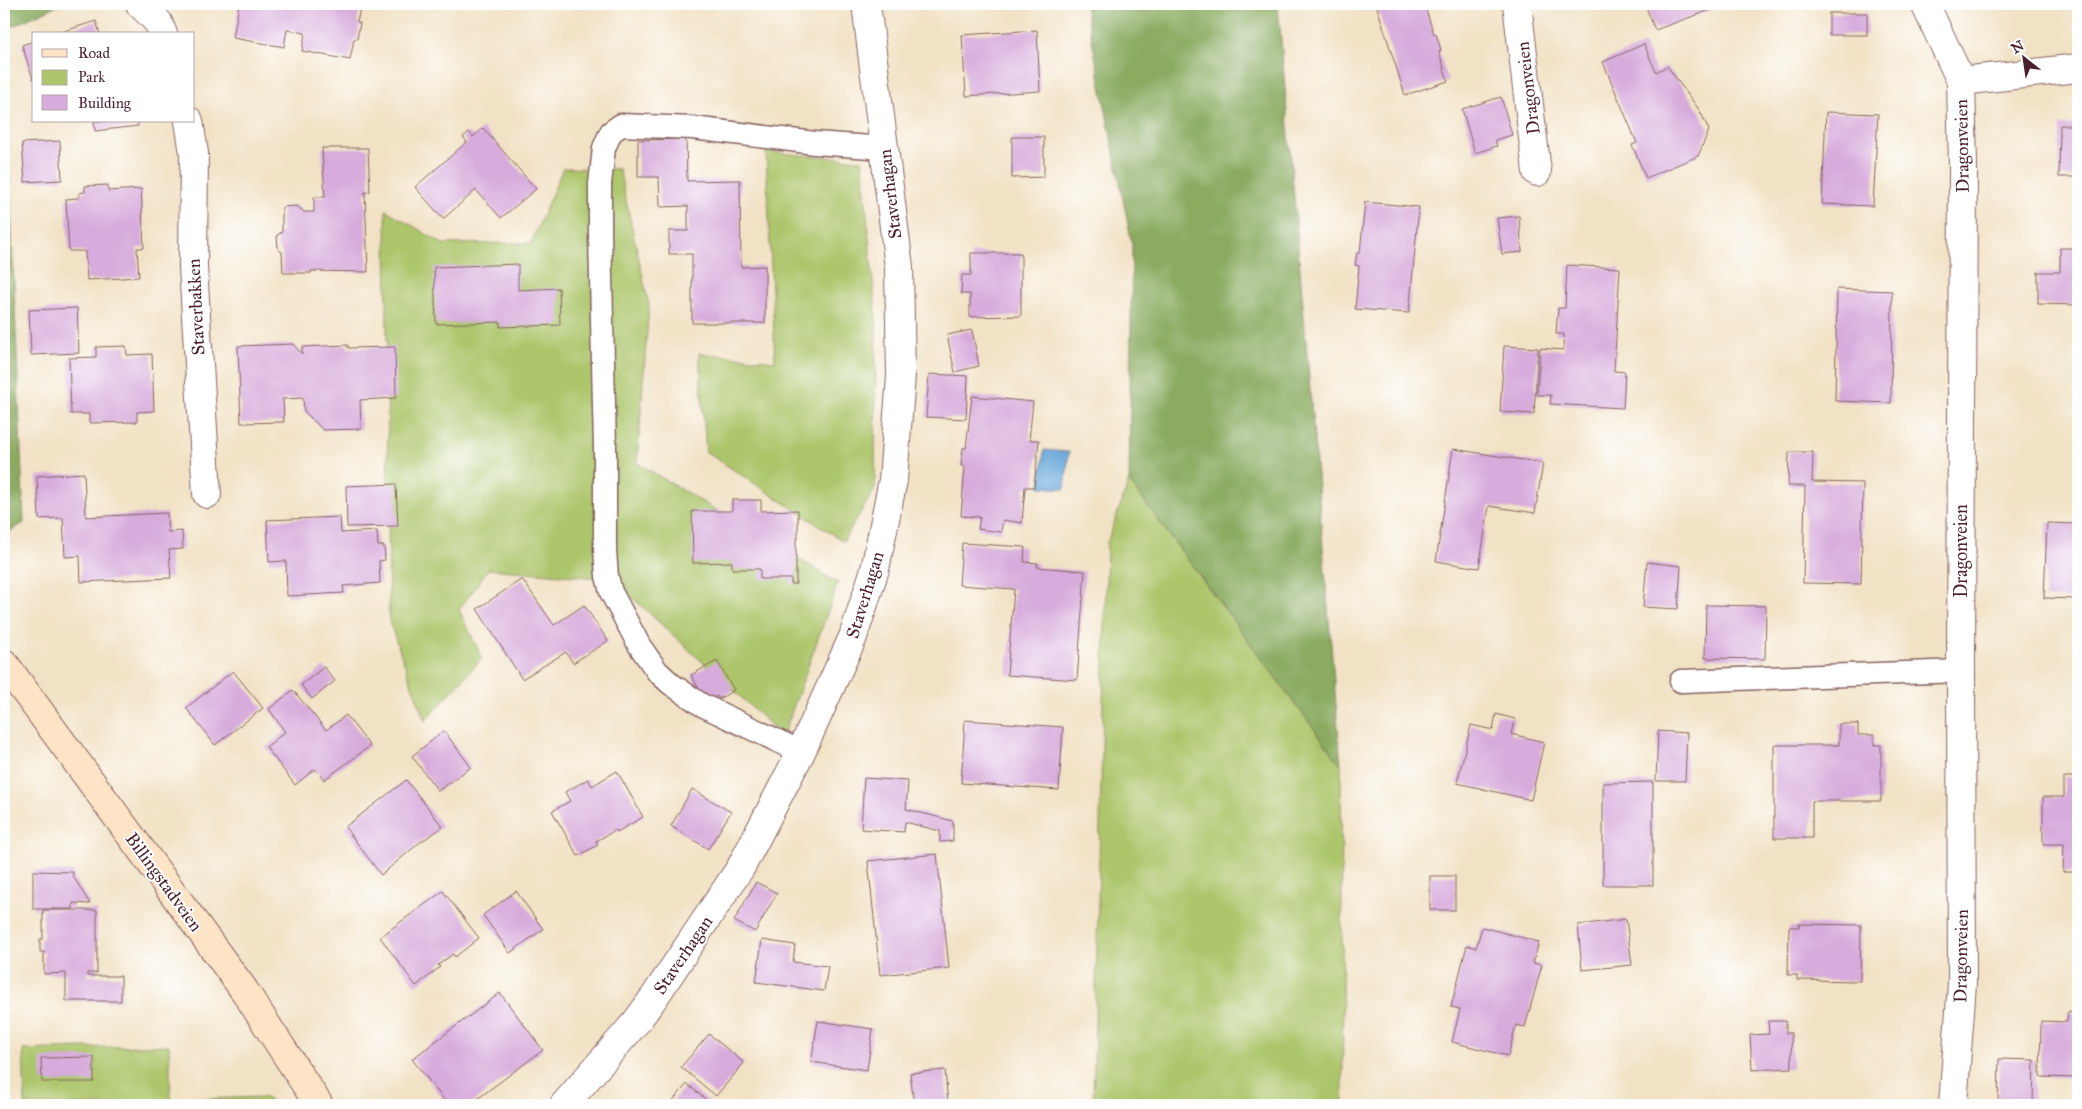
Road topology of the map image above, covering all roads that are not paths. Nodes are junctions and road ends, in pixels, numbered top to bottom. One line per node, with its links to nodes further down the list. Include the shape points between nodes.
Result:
1 (140, 4): 5 (street, via 158,22)
2 (866, 4): 9 (street, Staverhagan)
3 (1517, 4): 10 (street, Dragonveien)
4 (1926, 4): 7 (street, Dragonveien)
5 (162, 32)
6 (2078, 68): 7 (street)
7 (1960, 81): 13 (street, Dragonveien, via 1963,166)
8 (189, 122): 11 (street, Staverbakken, via 194,153 193,268)
9 (885, 148): 15 (street, Staverhagan, via 899,267 901,376 893,480 876,569 853,638); 15 (lane, via 693,128 620,125 611,132 604,148 600,234 605,550 611,592 639,645 670,684 702,705)
10 (1537, 172)
11 (207, 494)
12 (4, 663): 16 (main road, Billingstadveien, via 244,990)
13 (1961, 671): 14 (lane); 18 (street, Dragonveien, via 1962,984)
14 (1680, 681)
15 (801, 752): 17 (street, Staverhagan, via 741,867 656,996)
16 (319, 1105)
17 (564, 1105)
18 (1953, 1105)

